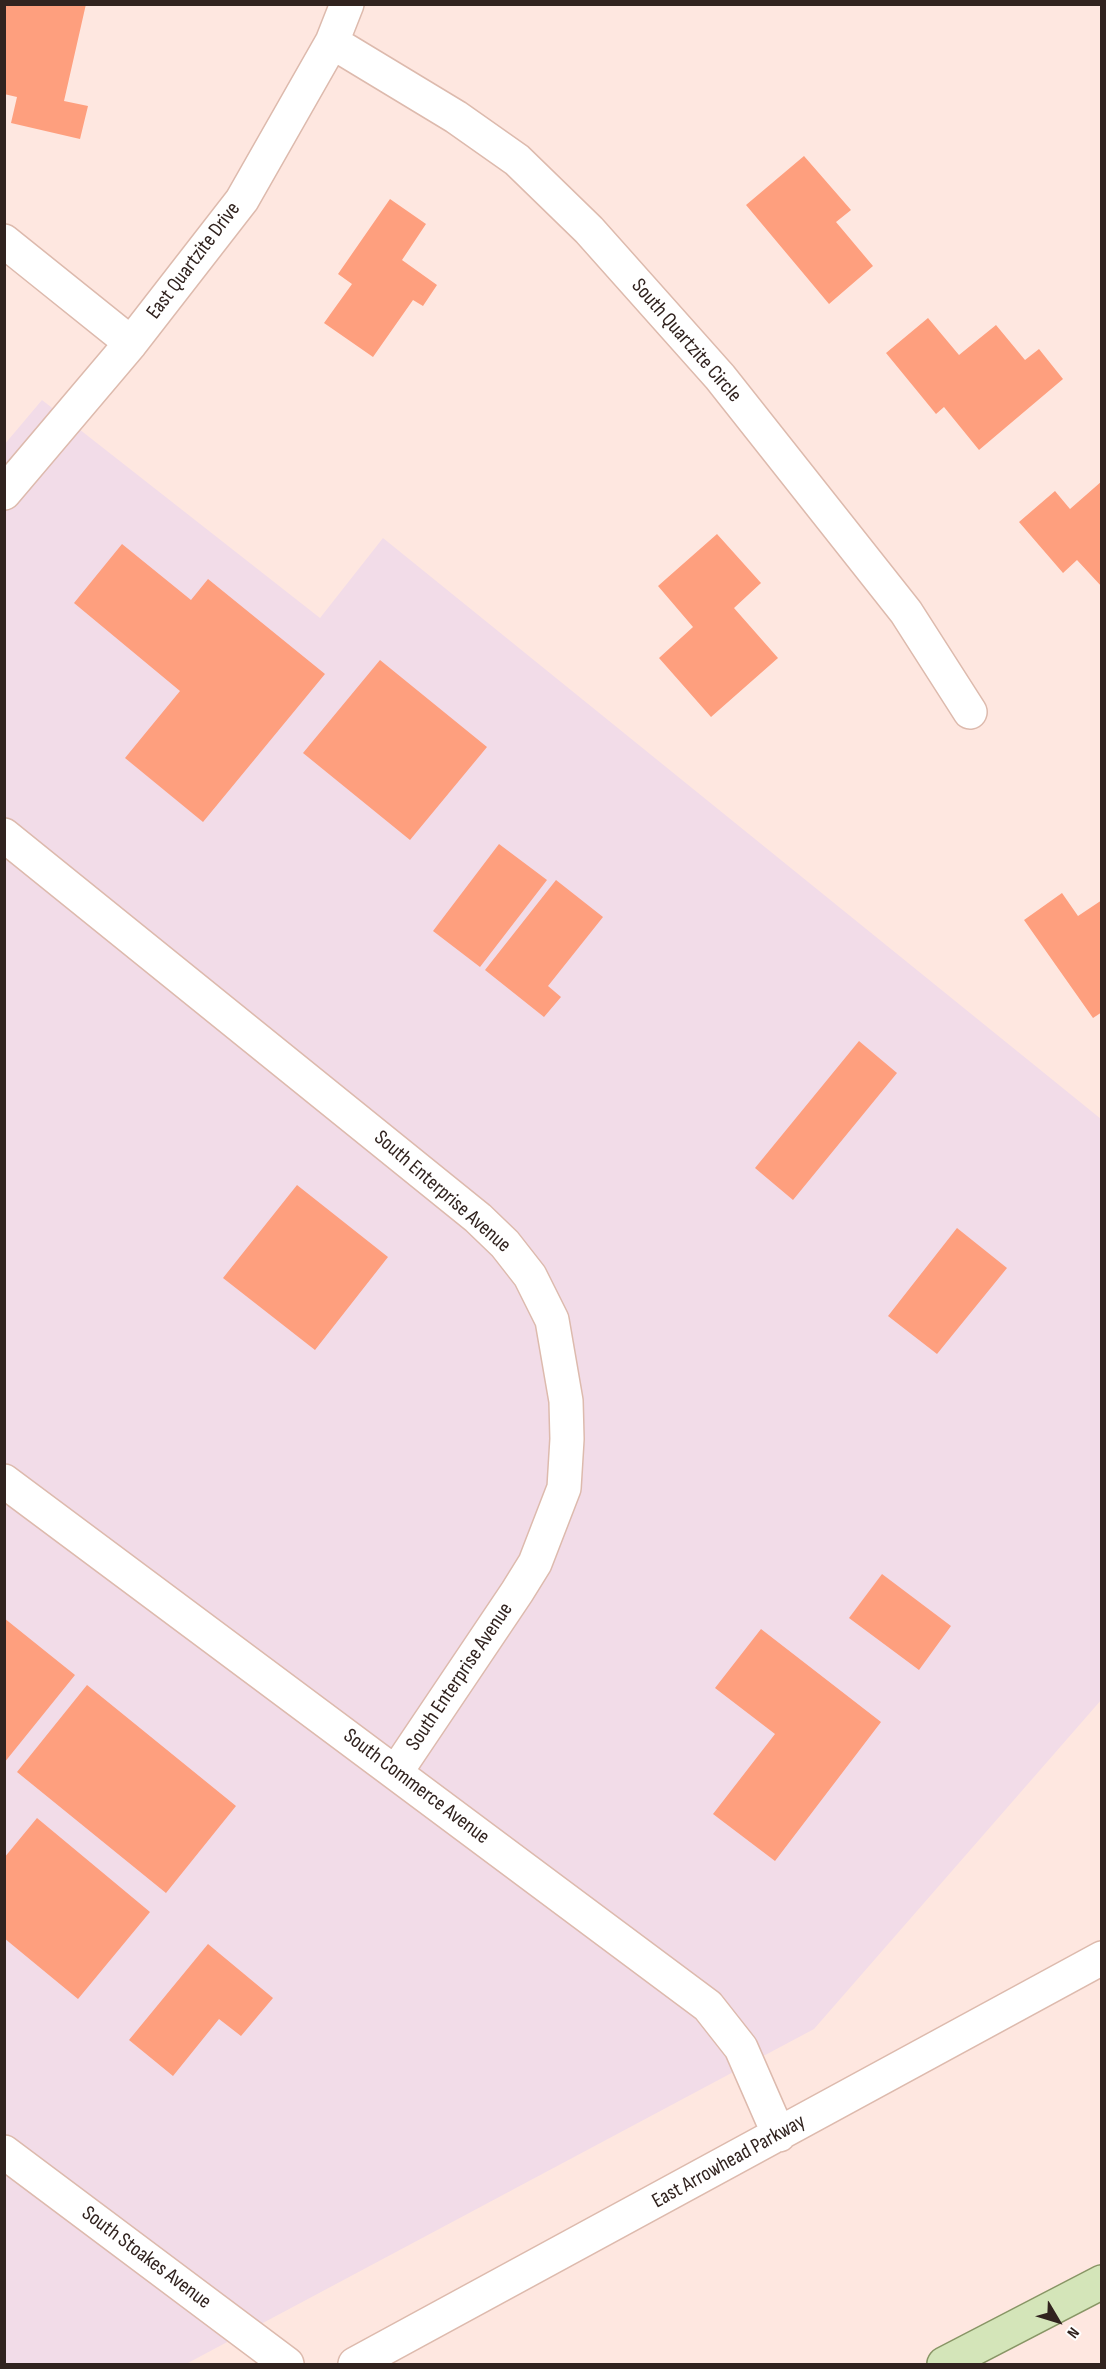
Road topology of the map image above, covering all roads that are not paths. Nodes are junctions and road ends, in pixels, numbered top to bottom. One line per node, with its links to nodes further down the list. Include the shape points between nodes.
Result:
1 (347, 4): 2 (street, East Quartzite Drive)
2 (332, 42): 4 (street, East Quartzite Drive, via 242,200); 6 (street, South Quartzite Circle, via 456,117 517,160 589,230 720,377 878,576 906,612)
3 (4, 241): 4 (street)
4 (131, 343): 5 (street, East Quartzite Drive)
5 (4, 492)
6 (970, 712)
7 (4, 835): 9 (street, South Enterprise Avenue, via 478,1218 530,1275 552,1320 566,1401 564,1488 535,1563)
8 (4, 1481): 9 (street, South Commerce Avenue)
9 (396, 1772): 11 (street, South Commerce Avenue, via 708,2006 741,2048)
10 (1101, 1958): 11 (street, East Arrowhead Parkway)
11 (779, 2135): 15 (street, East Arrowhead Parkway)
12 (4, 2152): 14 (street, South Stoakes Avenue)
13 (1101, 2282): 16 (main road)
14 (287, 2364)
15 (356, 2364)
16 (944, 2364)

